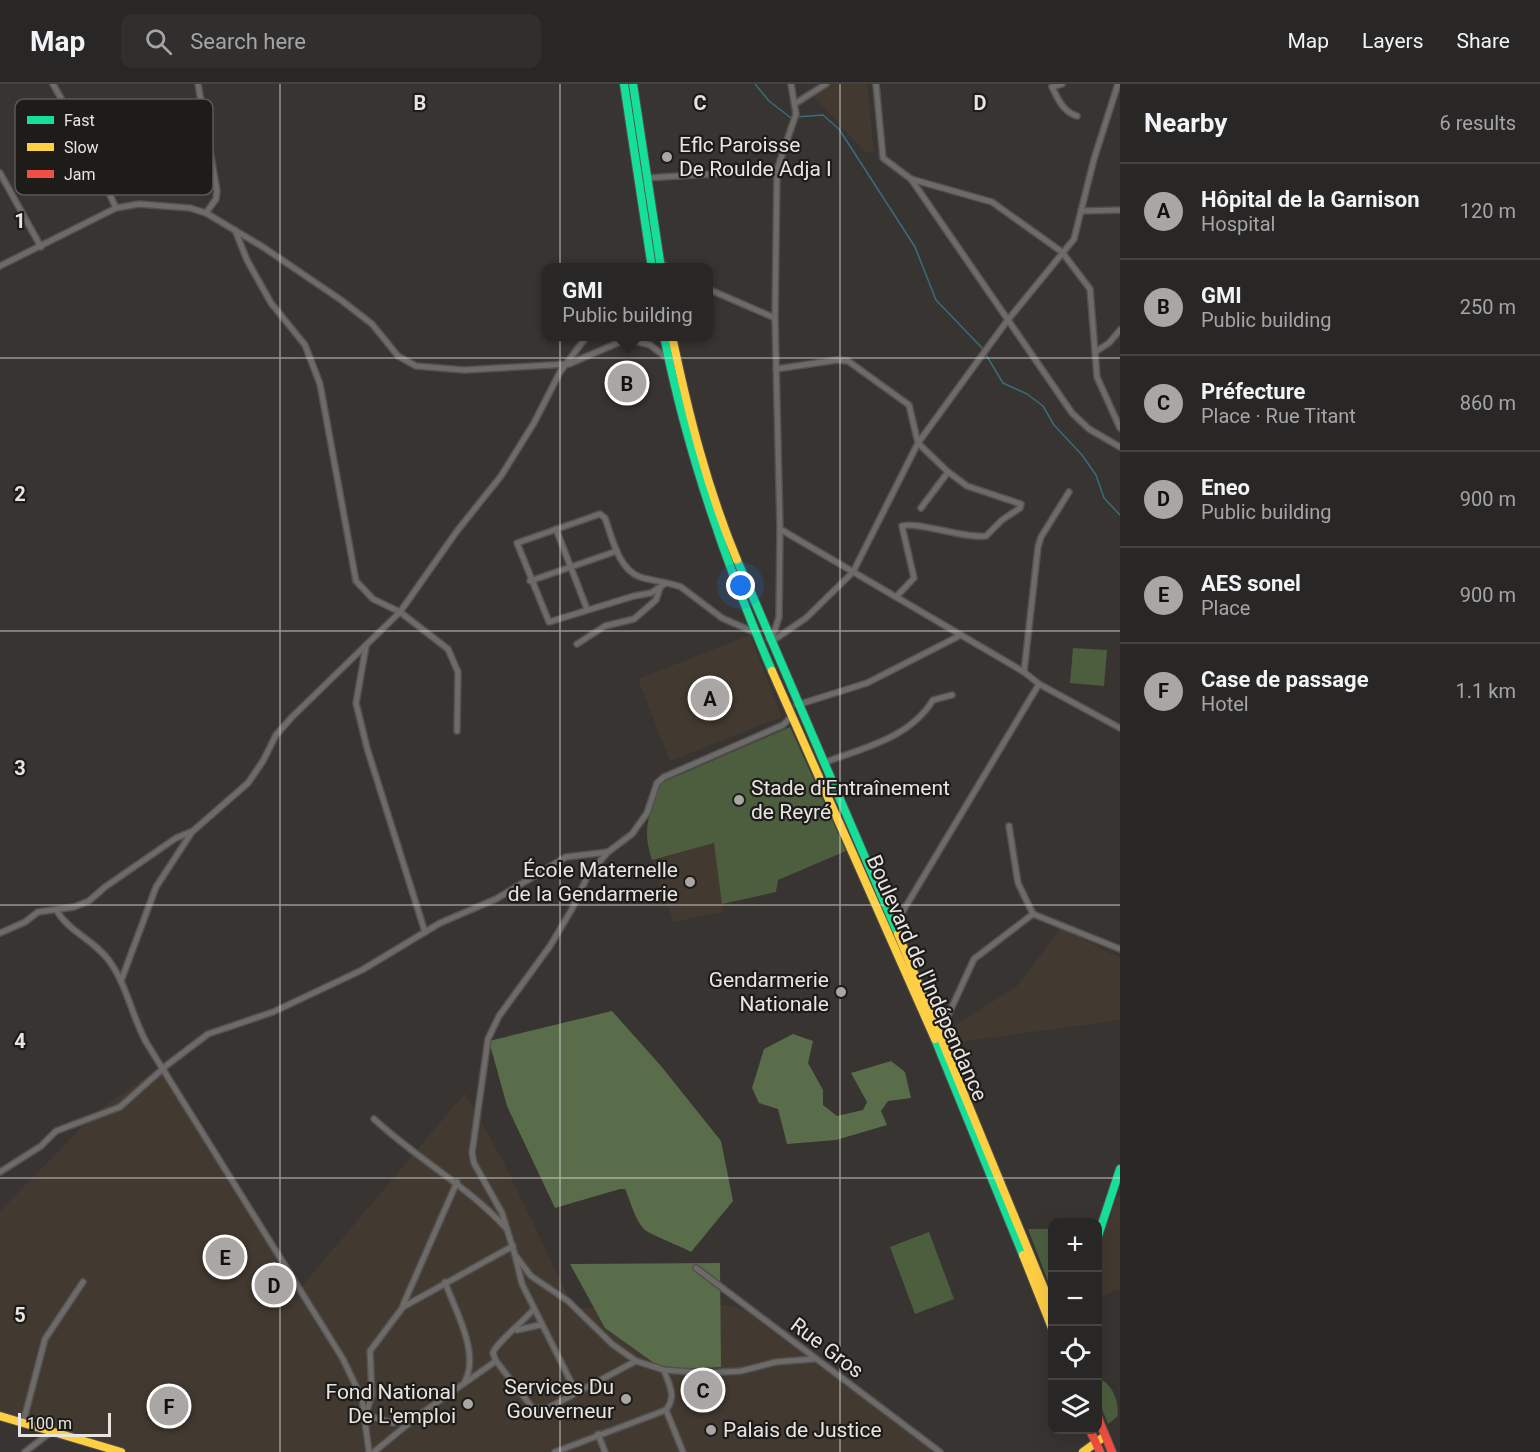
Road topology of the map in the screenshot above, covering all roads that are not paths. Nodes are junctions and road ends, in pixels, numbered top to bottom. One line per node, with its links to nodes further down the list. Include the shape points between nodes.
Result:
1 (53, 84): 10 (street)
2 (198, 84): 11 (street)
3 (624, 84): 27 (main road)
4 (633, 84): 17 (main road)
5 (791, 84): 12 (street)
6 (826, 84): 12 (street)
7 (876, 84): 18 (street, via 883,158)
8 (1062, 84): 13 (street, via 1052,87 1060,103)
9 (1118, 84): 22 (street)
10 (61, 99)
11 (201, 99)
12 (796, 103): 15 (street, via 794,123)
13 (1077, 116)
14 (213, 168): 23 (street, via 216,199)
15 (777, 170): 17 (street); 31 (street)
16 (0, 173): 25 (street)
17 (646, 178): 28 (main road)
18 (911, 179): 26 (street, via 992,202); 32 (street)
19 (110, 195): 20 (street)
20 (116, 208): 23 (street, via 139,204); 25 (street)
21 (1120, 210): 22 (street)
22 (1081, 211): 26 (street, via 1074,239)
23 (206, 213): 24 (street)
24 (235, 230): 42 (street, via 350,306 372,324 398,356 416,366 464,370); 60 (street, via 271,303 304,345 320,384 356,581 373,599)
25 (41, 247): 29 (street)
26 (1062, 252): 32 (street); 40 (street, via 1090,289)
27 (651, 263)
28 (660, 263)
29 (0, 266)
30 (713, 291): 31 (street)
31 (775, 318): 43 (street)
32 (1006, 321): 45 (street); 46 (street, via 1072,413 1089,429)
33 (1120, 330): 34 (street)
34 (1117, 339): 40 (street)
35 (584, 341): 42 (street)
36 (622, 341): 42 (street)
37 (635, 341): 41 (street, via 650,345)
38 (664, 341): 41 (main road, Boulevard de l'Indépendance)
39 (673, 341): 63 (main road, Boulevard de l'Indépendance, via 687,408 721,522)
40 (1095, 352): 44 (street, via 1097,378)
41 (668, 359): 61 (main road, Boulevard de l'Indépendance, via 684,430 713,524)
42 (569, 363): 60 (street, via 560,372 501,476)
43 (776, 369): 45 (street, via 848,361 909,405); 51 (street)
44 (1120, 428)
45 (918, 443): 47 (street); 54 (street)
46 (1120, 447)
47 (948, 472): 49 (street); 58 (street, via 967,486 1018,501 1020,508 987,537 902,526 914,578)
48 (1069, 492): 66 (street, via 1038,547)
49 (921, 508)
50 (556, 529): 52 (street, via 603,515); 53 (street); 55 (street, via 517,543)
51 (780, 529): 54 (street); 63 (street, via 779,617)
52 (617, 551): 53 (street); 56 (street, via 633,574)
53 (570, 567): 55 (street); 59 (street)
54 (853, 572): 58 (street); 63 (street, via 806,618)
55 (530, 581): 59 (street, via 546,621)
56 (666, 583): 57 (street); 61 (street, via 681,587 722,618)
57 (660, 588): 59 (street); 64 (street, via 656,600 633,619 605,626)
58 (896, 597): 62 (street)
59 (586, 609)
60 (400, 612): 65 (street); 72 (street, via 447,650 456,663)
61 (756, 633): 70 (main road, Boulevard de l'Indépendance)
62 (961, 635): 66 (street); 69 (street, via 867,684)
63 (770, 641): 69 (main road, Boulevard de l'Indépendance)
64 (577, 644)
65 (366, 646): 75 (street, via 281,729 248,783); 80 (street, via 356,703)
66 (1024, 672): 67 (street)
67 (1039, 684): 71 (street); 79 (street)
68 (952, 695): 73 (street, via 933,700 924,715 891,739)
69 (797, 705): 73 (main road, Boulevard de l'Indépendance)
70 (792, 716): 76 (street, via 783,725 664,777 657,783 643,820); 102 (main road, Boulevard de l'Indépendance, via 967,1113)
71 (1120, 728)
72 (457, 731)
73 (823, 763): 79 (main road, Boulevard de l'Indépendance)
74 (1009, 825): 78 (street, via 1018,883)
75 (193, 831): 77 (street, via 176,838 89,901); 83 (street, via 156,887)
76 (608, 852): 80 (street, via 566,857 496,899); 92 (street, via 588,875 550,946 498,1016 488,1039 472,1153)
77 (57, 911): 81 (street, via 38,912); 83 (street, via 63,921 104,955)
78 (1033, 914): 82 (street); 84 (street, via 974,958)
79 (894, 926): 84 (main road, Boulevard de l'Indépendance)
80 (425, 932): 85 (street, via 362,970 273,1012 208,1034)
81 (0, 933)
82 (1120, 949)
83 (121, 981): 85 (street, via 144,1038)
84 (940, 1033): 98 (main road, Boulevard de l'Indépendance)
85 (163, 1068): 88 (street, via 120,1107 56,1131); 111 (street, via 343,1359)
86 (374, 1119): 90 (street)
87 (1120, 1169): 89 (main road)
88 (0, 1172)
89 (1118, 1179): 91 (main road)
90 (457, 1182): 92 (street); 99 (street)
91 (1102, 1225)
92 (508, 1230): 93 (street)
93 (513, 1246): 94 (street); 97 (street)
94 (515, 1255): 100 (street); 106 (street, via 531,1276 568,1301 612,1344)
95 (696, 1268): 104 (street, Rue Gros)
96 (83, 1282): 114 (street, via 45,1340)
97 (445, 1282): 99 (street); 108 (street, via 468,1350)
98 (1048, 1295)
99 (403, 1307): 111 (street, via 370,1351 372,1395)
100 (533, 1310): 101 (street); 103 (street)
101 (540, 1325): 103 (street); 109 (street)
102 (1052, 1326)
103 (516, 1330): 105 (street, via 494,1348)
104 (813, 1359): 107 (street, via 776,1362 741,1371); 129 (street, Rue Gros)
105 (496, 1361): 108 (street); 109 (street, via 525,1401 537,1409 548,1408)
106 (636, 1361): 107 (street); 109 (street)
107 (664, 1370): 110 (street, via 673,1395)
108 (464, 1384): 112 (street)
109 (576, 1392)
110 (666, 1410): 117 (street); 128 (street)
111 (366, 1414): 112 (street, via 393,1423); 124 (street)
112 (419, 1415): 125 (street)
113 (0, 1416): 114 (main road)
114 (22, 1423): 116 (main road)
115 (1102, 1428): 119 (main road)
116 (51, 1432): 122 (street); 123 (main road)
117 (598, 1434): 126 (street); 127 (street)
118 (1092, 1434): 120 (main road)
119 (1105, 1436): 120 (main road); 121 (main road)
120 (1096, 1443): 130 (main road); 131 (main road)
121 (1111, 1449): 131 (main road)
122 (25, 1452)
123 (121, 1452)
124 (369, 1452)
125 (374, 1452)
126 (555, 1452)
127 (605, 1452)
128 (683, 1452)
129 (940, 1452)
130 (1083, 1452)
131 (1100, 1452)

